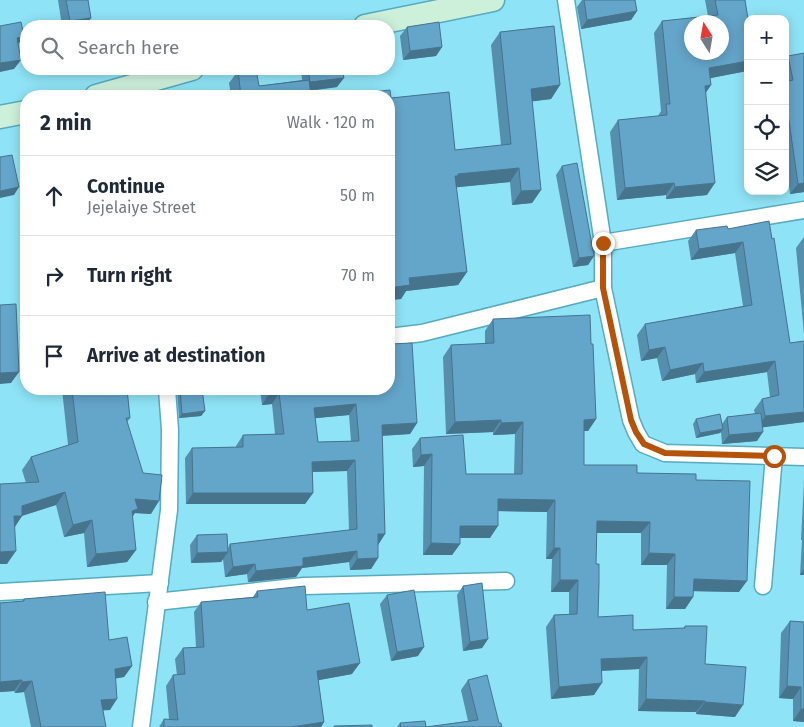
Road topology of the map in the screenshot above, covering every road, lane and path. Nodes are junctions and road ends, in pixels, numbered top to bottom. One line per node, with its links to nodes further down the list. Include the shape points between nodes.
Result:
1 (493, 0): 3 (main road)
2 (566, 0): 9 (street)
3 (394, 20)
4 (173, 75): 5 (main road)
5 (124, 90)
6 (20, 113): 7 (main road)
7 (0, 118)
8 (804, 210): 9 (street)
9 (603, 243): 10 (street)
10 (603, 288): 11 (street, via 422,333); 13 (street, via 633,426 644,444 665,453)
11 (395, 336)
12 (167, 395): 16 (street, via 169,510)
13 (774, 456): 14 (street); 17 (street)
14 (804, 457)
15 (506, 580): 19 (street, via 304,586)
16 (160, 583): 18 (street); 19 (street)
17 (763, 586)
18 (0, 592)
19 (156, 602): 20 (street)
20 (141, 727)

